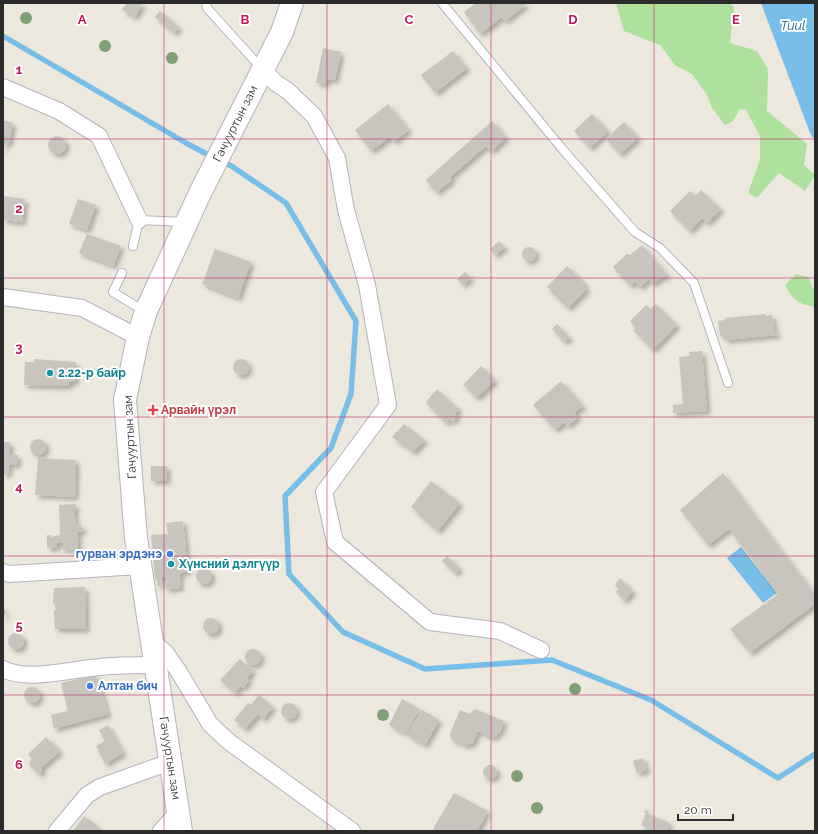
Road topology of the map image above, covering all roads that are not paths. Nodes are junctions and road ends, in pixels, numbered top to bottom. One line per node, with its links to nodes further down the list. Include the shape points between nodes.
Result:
1 (206, 3): 4 (lane, via 207,8)
2 (292, 3): 4 (main road, Гачууртын зам, via 282,32)
3 (442, 3): 13 (lane, via 564,151 635,232 660,248 694,283)
4 (263, 70): 7 (main road, Гачууртын зам, via 201,191); 17 (street, via 314,116 337,158 346,210 367,285 388,405 324,492 336,542 430,622 500,631)
5 (3, 87): 6 (street, via 59,111 99,136)
6 (139, 220): 7 (lane); 8 (lane)
7 (188, 222): 11 (main road, Гачууртын зам)
8 (133, 246)
9 (122, 273): 11 (lane, via 113,292)
10 (3, 297): 12 (street, via 82,308)
11 (146, 311): 12 (main road, Гачууртын зам)
12 (138, 337): 14 (main road, Гачууртын зам, via 125,400)
13 (728, 383)
14 (140, 566): 15 (street, via 10,574); 16 (main road, Гачууртын зам)
15 (3, 572)
16 (152, 641): 18 (main road, Гачууртын зам); 24 (street, via 165,652 179,672 210,724 228,741)
17 (541, 650)
18 (156, 665): 19 (street, via 102,666 34,675 9,672); 20 (main road, Гачууртын зам)
19 (3, 668)
20 (170, 762): 21 (main road, Гачууртын зам); 22 (street, via 100,787 87,795)
21 (179, 821): 23 (street)
22 (57, 831)
23 (161, 831)
24 (352, 831)

